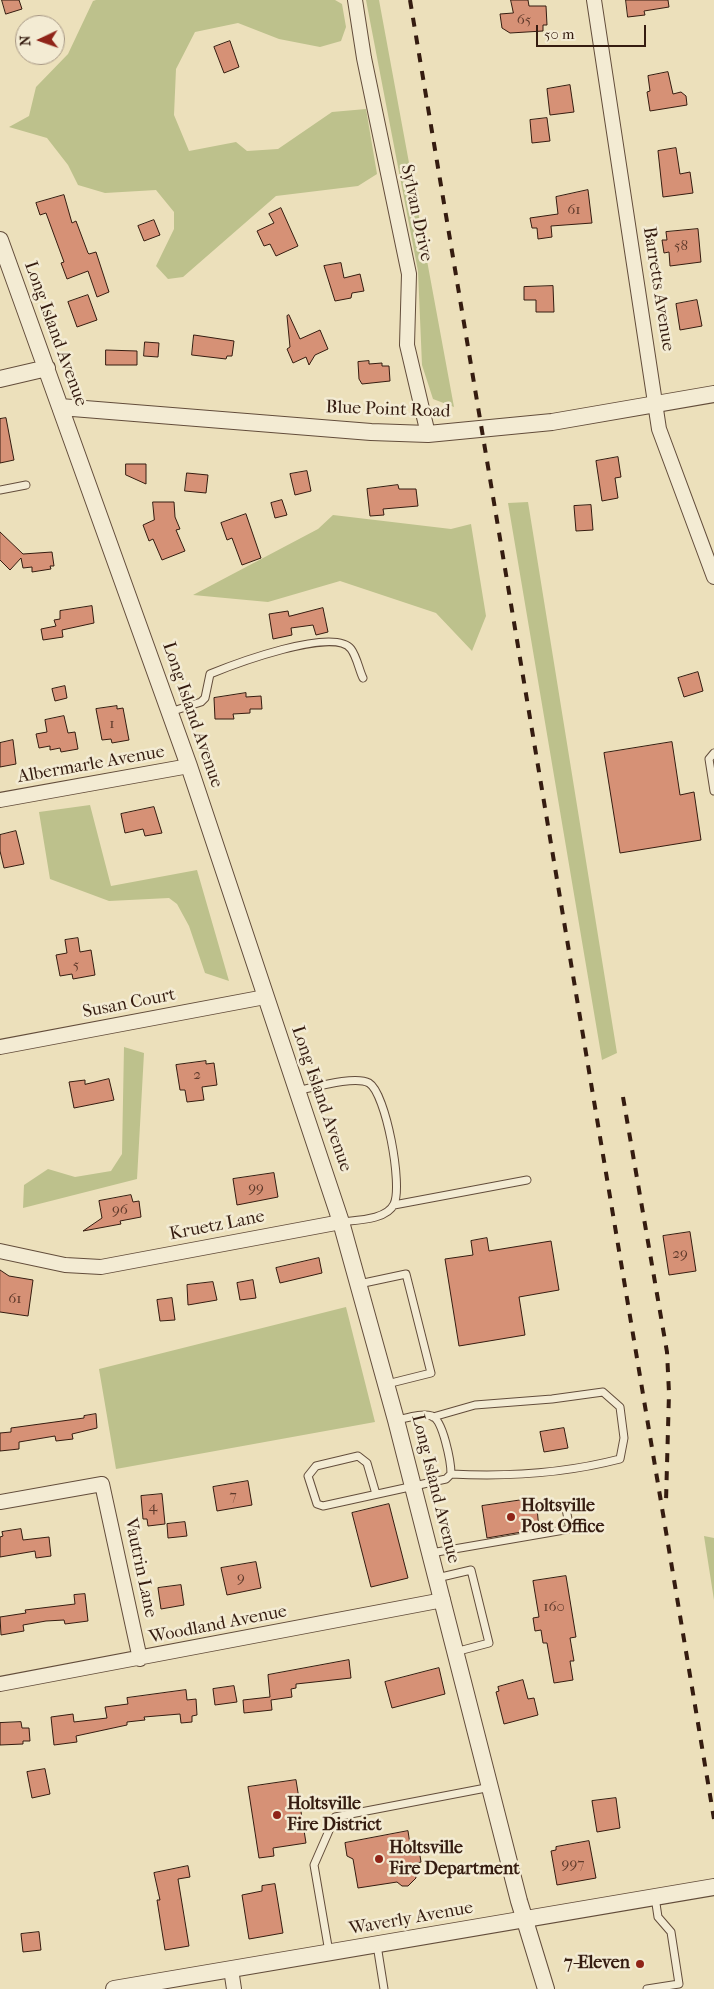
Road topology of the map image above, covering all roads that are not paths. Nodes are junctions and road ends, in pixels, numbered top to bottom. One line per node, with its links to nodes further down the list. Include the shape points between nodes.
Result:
1 (355, 0): 9 (street, Sylvan Drive, via 409,274 407,345)
2 (594, 0): 7 (street, Barretts Avenue)
3 (0, 240): 4 (street, Long Island Avenue)
4 (47, 368): 5 (street); 8 (street, Long Island Avenue)
5 (0, 379)
6 (714, 394): 7 (street, Blue Point Road)
7 (655, 404): 9 (street, Blue Point Road, via 552,422); 12 (street, Barretts Avenue, via 663,439)
8 (60, 407): 9 (street, Blue Point Road); 14 (street, Long Island Avenue)
9 (428, 434)
10 (26, 485): 11 (lane)
11 (0, 490)
12 (714, 576)
13 (362, 678): 14 (lane, via 351,649 346,645 335,642 309,645 250,658 210,674 201,702)
14 (170, 712): 16 (street, Long Island Avenue)
15 (714, 753): 17 (lane, via 709,759)
16 (189, 766): 18 (street, Albermarle Avenue); 19 (street, Long Island Avenue)
17 (714, 791)
18 (0, 800)
19 (265, 997): 20 (street, Susan Court); 21 (street, Long Island Avenue)
20 (0, 1047)
21 (296, 1091): 23 (lane, via 358,1080 369,1083 376,1090 382,1103 398,1182); 24 (street, Long Island Avenue)
22 (527, 1180): 23 (lane)
23 (394, 1205): 24 (lane, via 387,1212)
24 (341, 1222): 25 (street, Kruetz Lane, via 101,1267 66,1265); 26 (street, Long Island Avenue)
25 (0, 1251)
26 (360, 1284): 27 (street, Long Island Avenue); 27 (lane, via 406,1274 431,1373)
27 (387, 1384): 29 (street, Long Island Avenue)
28 (433, 1417): 29 (lane, via 423,1415); 30 (lane, via 439,1421); 30 (lane, via 475,1405 603,1392 620,1407 624,1438 620,1459 585,1468 485,1476)
29 (396, 1420): 31 (street, Long Island Avenue)
30 (451, 1474): 31 (lane, via 446,1479)
31 (413, 1487): 32 (lane); 35 (street, Long Island Avenue)
32 (376, 1494): 32 (lane, via 323,1506 317,1504 308,1476 316,1466 358,1456 367,1463)
33 (0, 1502): 39 (street, Vautrin Lane, via 102,1484)
34 (566, 1509): 35 (lane, via 570,1529)
35 (430, 1554): 36 (street, Long Island Avenue)
36 (436, 1578): 37 (street, Long Island Avenue); 38 (lane, via 471,1570 489,1643)
37 (442, 1600): 38 (street, Long Island Avenue); 39 (street, Woodland Avenue)
38 (456, 1652): 41 (street, Long Island Avenue)
39 (140, 1659): 40 (street, Woodland Avenue)
40 (0, 1684)
41 (491, 1787): 44 (street, Long Island Avenue); 46 (lane, via 335,1817 314,1865)
42 (714, 1887): 43 (street, Waverly Avenue)
43 (655, 1896): 44 (street, Waverly Avenue); 52 (lane, via 658,1917 670,1932 679,1984)
44 (525, 1920): 45 (street, Waverly Avenue); 51 (street, Long Island Avenue)
45 (377, 1945): 46 (street, Waverly Avenue); 50 (lane)
46 (329, 1953): 47 (street, Waverly Avenue)
47 (230, 1969): 48 (street, Waverly Avenue); 49 (street)
48 (114, 1989)
49 (234, 1989)
50 (384, 1989)
51 (546, 1989)
52 (648, 1989)

